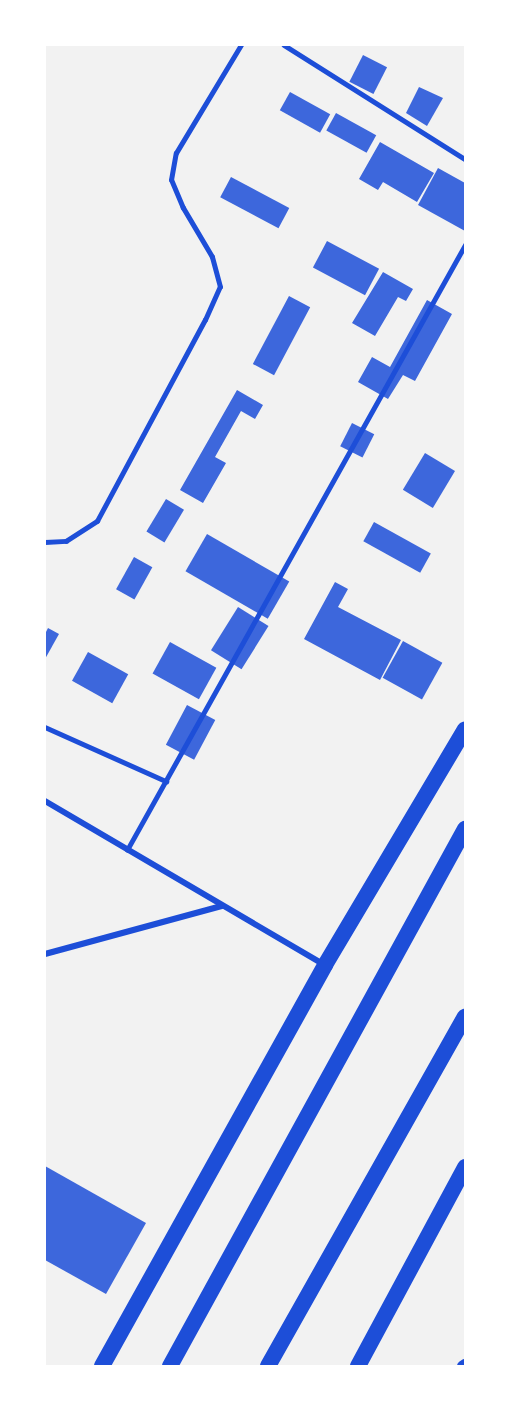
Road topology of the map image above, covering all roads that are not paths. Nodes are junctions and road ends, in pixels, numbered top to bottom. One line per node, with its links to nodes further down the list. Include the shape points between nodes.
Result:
1 (241, 45): 5 (lane, via 176,153 171,180 212,257 220,287 97,521 66,541)
2 (284, 45): 3 (lane)
3 (465, 159)
4 (465, 245): 8 (lane)
5 (45, 542)
6 (45, 727): 8 (lane)
7 (465, 729): 14 (highway)
8 (166, 781): 11 (lane)
9 (45, 801): 11 (street)
10 (465, 829): 18 (highway)
11 (127, 850): 12 (street)
12 (222, 906): 13 (street); 14 (street)
13 (45, 954)
14 (326, 965): 17 (highway)
15 (465, 1017): 19 (highway)
16 (465, 1167): 20 (highway)
17 (102, 1366)
18 (170, 1366)
19 (268, 1366)
20 (358, 1366)

